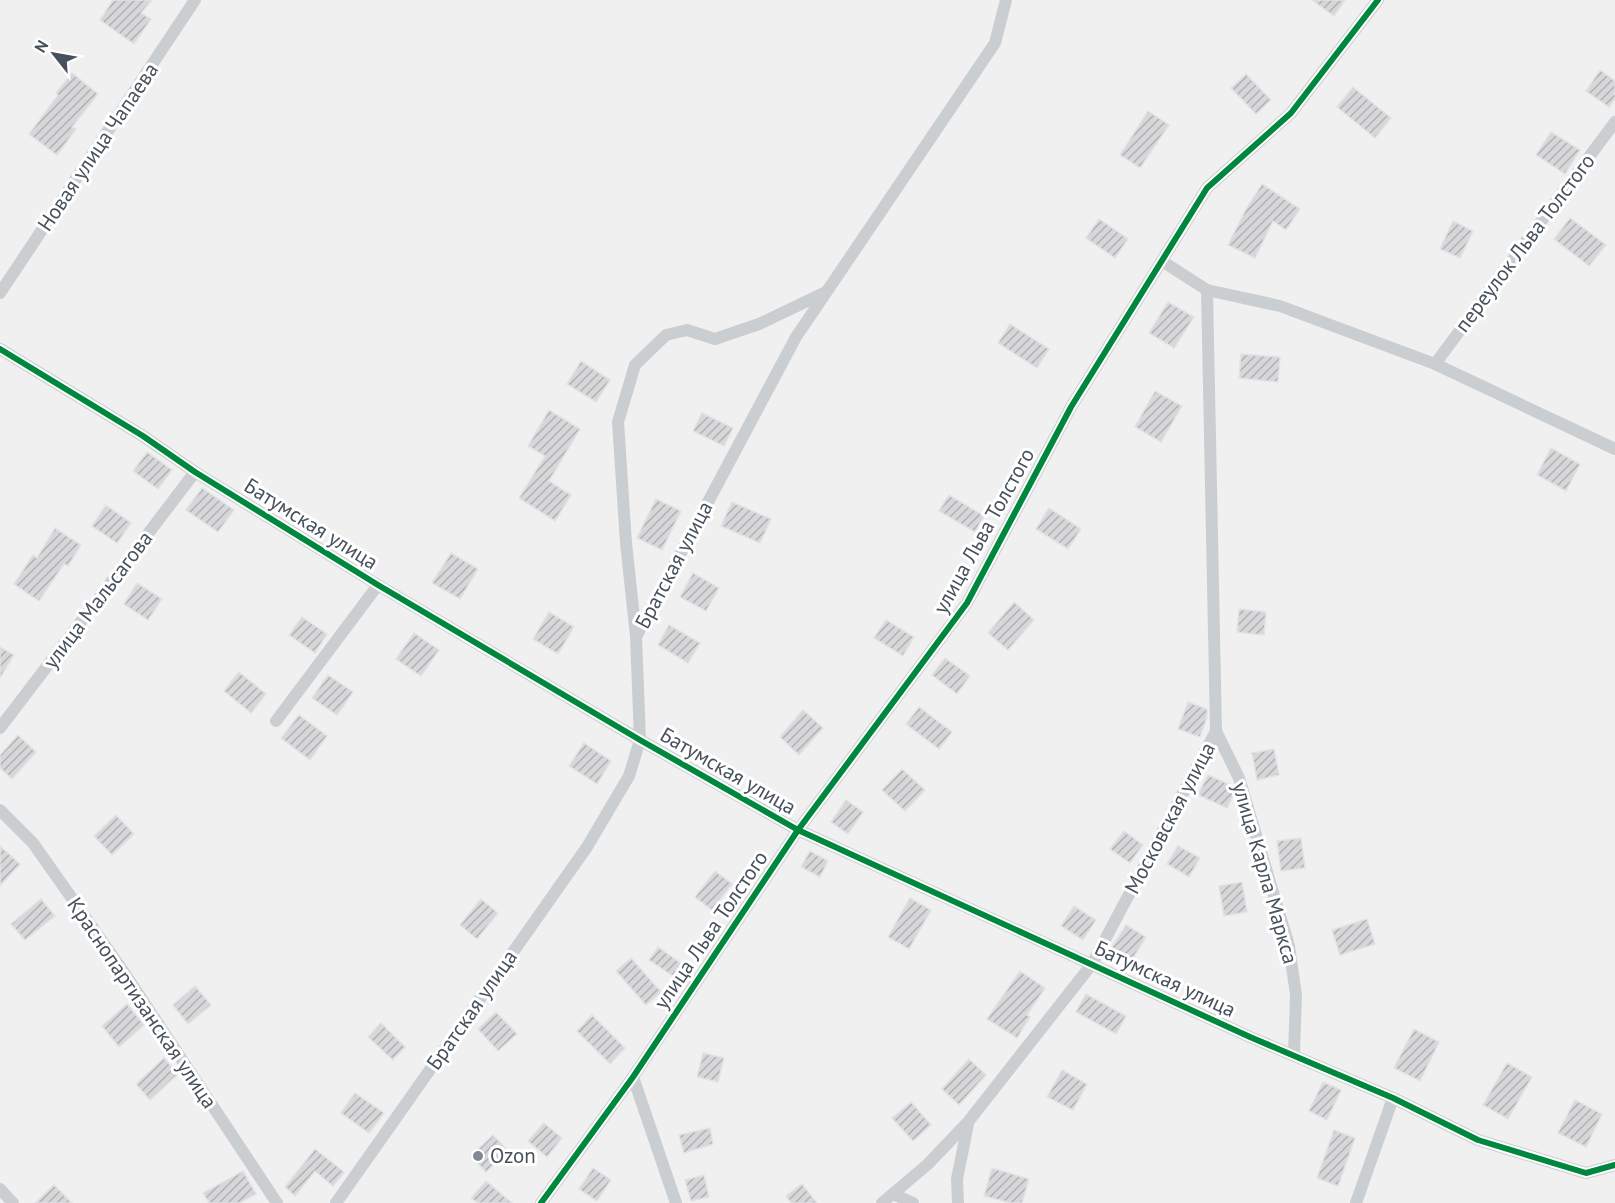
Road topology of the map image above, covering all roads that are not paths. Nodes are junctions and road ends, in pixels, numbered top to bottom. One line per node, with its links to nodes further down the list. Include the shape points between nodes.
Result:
1 (195, 0): 8 (street, Новая улица Чапаева)
2 (1006, 0): 7 (street, Братская улица, via 994,43)
3 (1378, 0): 5 (street, улица Льва Толстого, via 1291,113 1207,188)
4 (1615, 122): 10 (street, переулок Льва Толстого)
5 (1162, 261): 6 (street); 20 (street, улица Льва Толстого, via 1071,407 967,603)
6 (1207, 290): 10 (street, via 1280,306); 17 (street, Московская улица)
7 (826, 292): 14 (street, Братская улица, via 796,337); 14 (street, via 759,324 715,339 687,330 666,335 635,365 618,422)
8 (0, 293)
9 (0, 349): 12 (street, Батумская улица)
10 (1435, 364): 11 (street)
11 (1615, 449)
12 (195, 472): 13 (street, Батумская улица); 16 (street, улица Мальсагова)
13 (378, 585): 15 (street); 18 (street, Батумская улица)
14 (636, 637): 18 (street, Братская улица)
15 (276, 721)
16 (0, 728)
17 (1216, 731): 21 (street, Московская улица); 22 (street, улица Карла Маркса, via 1239,778 1289,946 1296,995)
18 (640, 740): 20 (street, Батумская улица); 31 (street, Братская улица, via 629,777 587,848)
19 (0, 810): 30 (street, Краснопартизанская улица, via 33,843)
20 (798, 830): 21 (street, Батумская улица); 23 (street, улица Льва Толстого)
21 (1092, 964): 22 (street, Батумская улица); 25 (street, Московская улица)
22 (1294, 1055): 24 (street, Батумская улица)
23 (633, 1077): 32 (street, улица Льва Толстого); 33 (street)
24 (1393, 1098): 26 (street, Батумская улица, via 1479,1140 1586,1173); 37 (street)
25 (968, 1122): 28 (street, Московская улица); 36 (street, via 957,1179)
26 (1615, 1165)
27 (0, 1189): 29 (street)
28 (892, 1194): 34 (street, Московская улица); 35 (street)
29 (13, 1203)
30 (277, 1203)
31 (336, 1203)
32 (541, 1203)
33 (676, 1203)
34 (882, 1203)
35 (913, 1203)
36 (958, 1203)
37 (1356, 1203)

